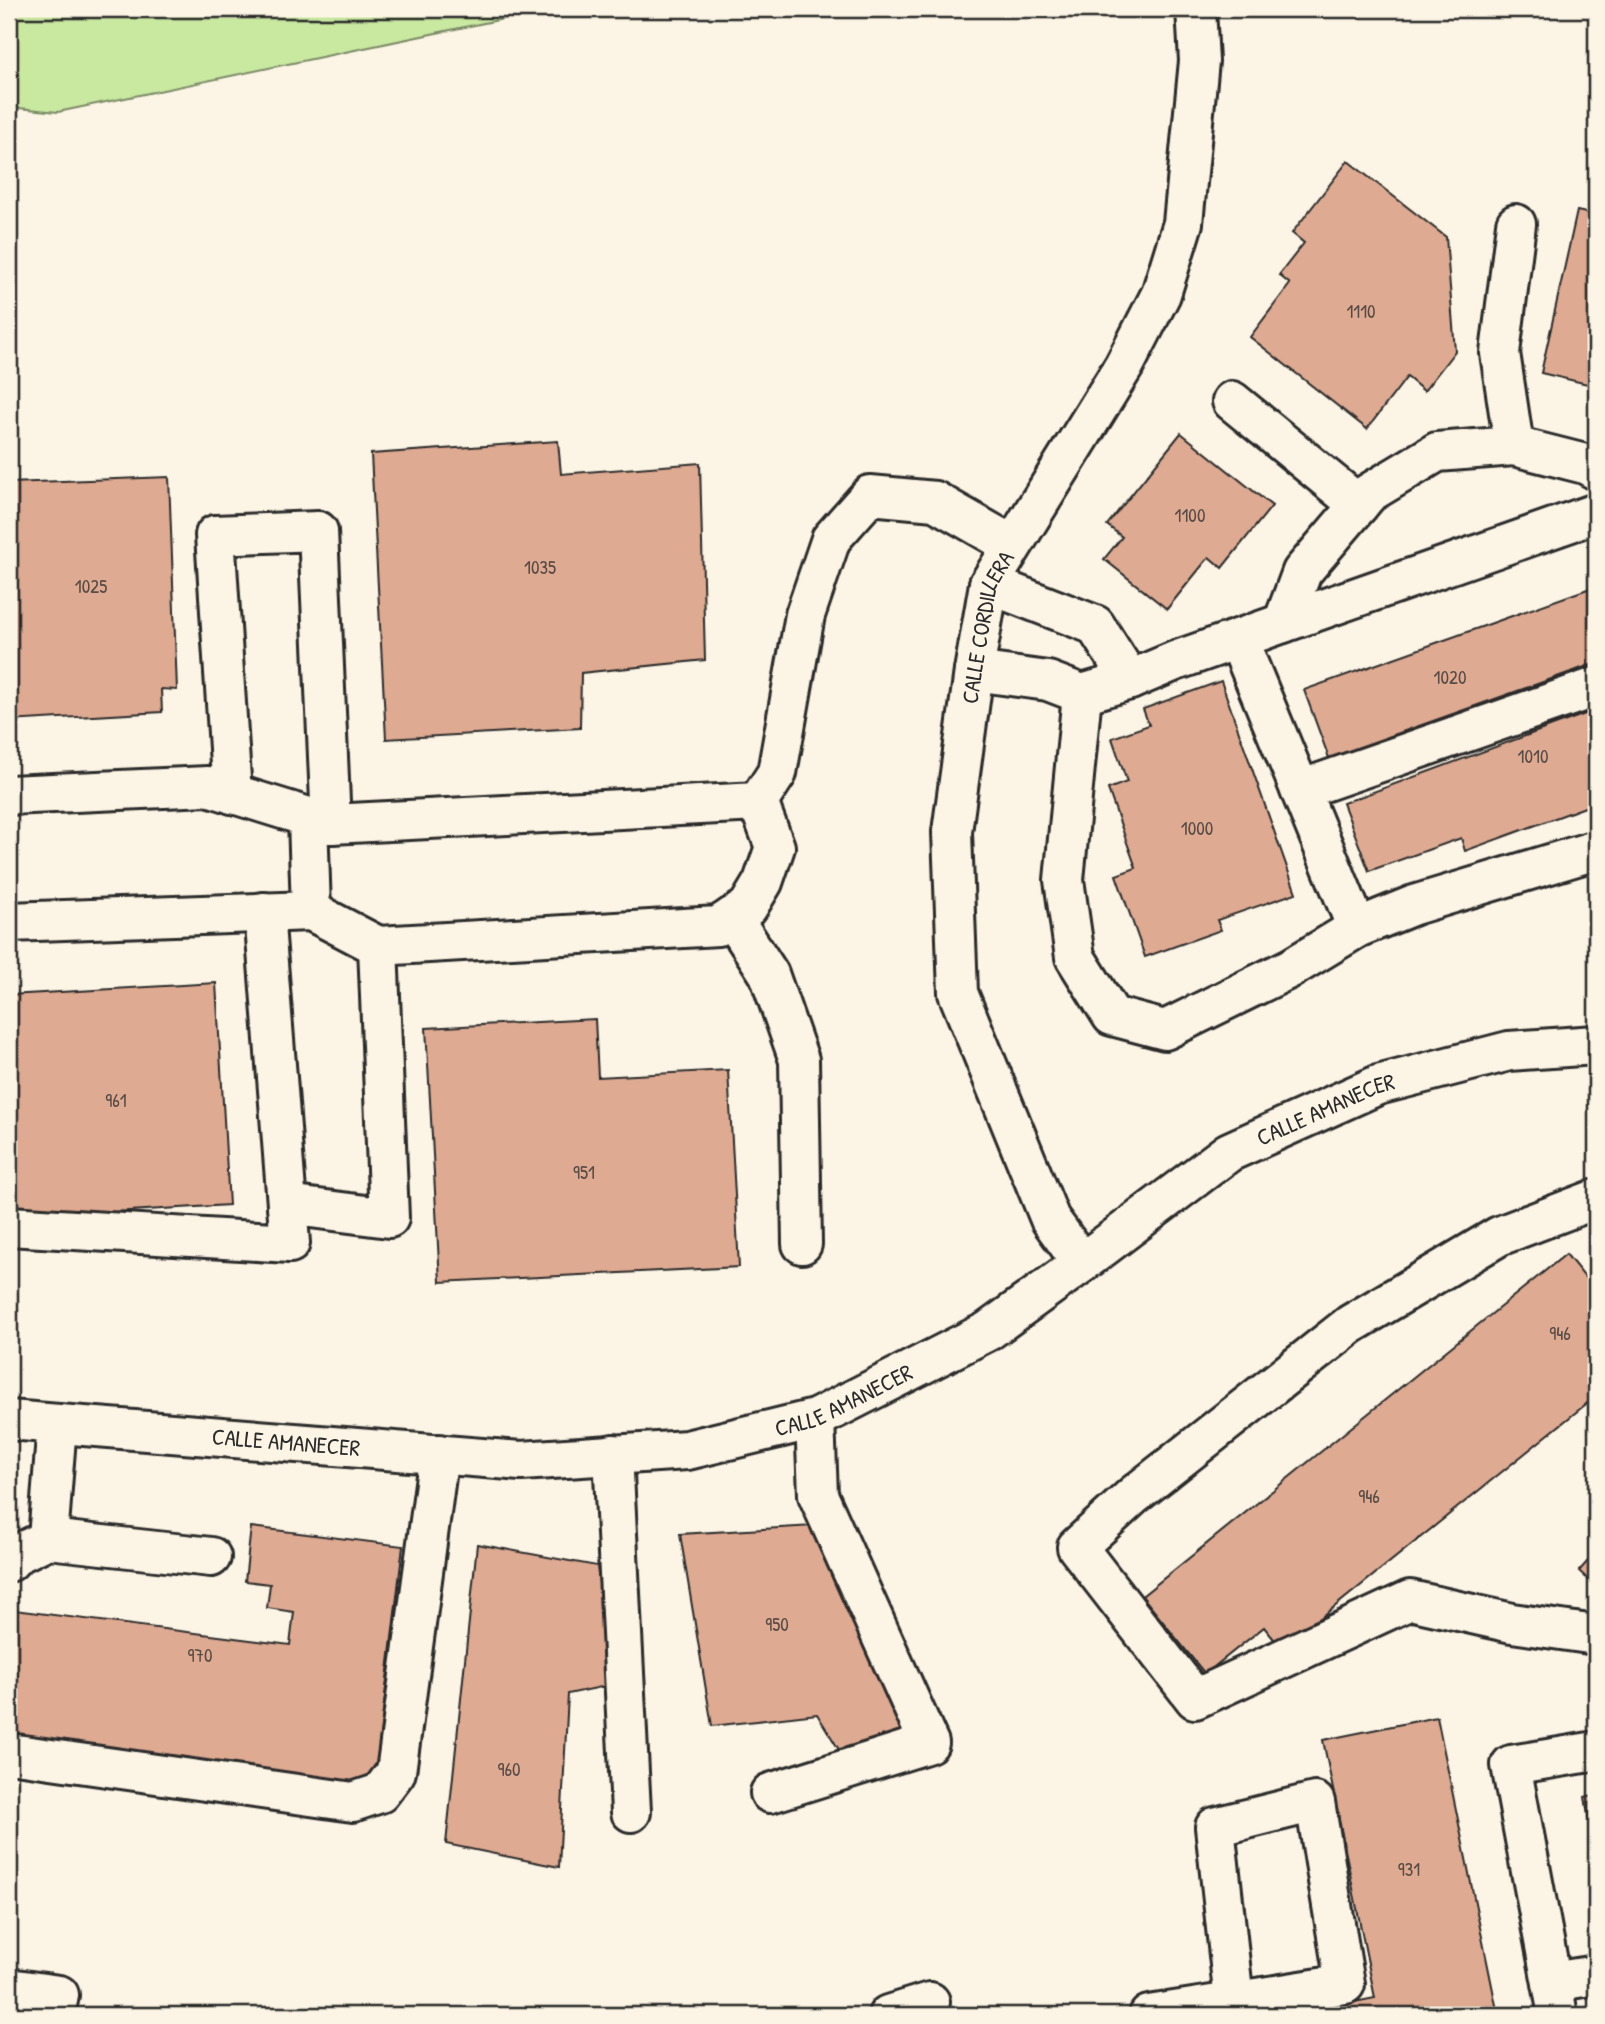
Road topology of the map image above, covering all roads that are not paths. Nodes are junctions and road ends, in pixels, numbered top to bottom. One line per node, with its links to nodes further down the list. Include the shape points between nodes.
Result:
1 (1196, 9): 8 (street, CALLE CORDILLERA, via 1199,61 1183,223 1161,293 1124,366)
2 (1516, 224): 4 (street, via 1500,353)
3 (1231, 401): 6 (street)
4 (1514, 446): 5 (street); 6 (street, via 1437,452 1369,493)
5 (1596, 470)
6 (1359, 505): 10 (street, via 1302,572)
7 (1596, 513): 10 (street)
8 (1012, 545): 9 (street, CALLE CORDILLERA); 19 (street, via 935,501 870,495 831,539 805,615 777,773)
9 (989, 584): 12 (street, CALLE CORDILLERA); 13 (street, via 1095,625)
10 (1283, 623): 11 (street)
11 (1238, 639): 13 (street); 16 (street)
12 (974, 671): 15 (street, via 1048,681); 33 (street, CALLE CORDILLERA, via 952,832 958,993 1050,1219)
13 (1130, 680): 15 (street)
14 (1596, 687): 16 (street)
15 (1082, 694): 26 (street, via 1064,880 1075,957 1112,1016 1165,1030 1291,968)
16 (1300, 790): 26 (street)
17 (232, 794): 18 (street, via 208,786); 20 (street); 20 (street, via 215,535 318,531)
18 (9, 795)
19 (758, 802): 20 (street); 24 (street, via 775,847 748,907)
20 (320, 822): 22 (street)
21 (1596, 850): 26 (street, via 1414,905)
22 (311, 911): 23 (street); 27 (street)
23 (264, 912): 25 (street); 30 (street)
24 (732, 917): 27 (street, via 718,926); 32 (street, via 769,974 799,1060)
25 (9, 922)
26 (1357, 928)
27 (377, 946): 30 (street, via 389,1218)
28 (1596, 1045): 33 (street, CALLE AMANECER, via 1509,1051 1378,1085 1228,1152)
29 (1596, 1199): 42 (street, via 1499,1236 1351,1324 1134,1495 1077,1547 1195,1699 1410,1600 1512,1623)
30 (287, 1205): 31 (street, via 290,1243)
31 (9, 1226)
32 (802, 1244)
33 (1082, 1263): 34 (street, CALLE AMANECER, via 988,1331)
34 (815, 1419): 38 (street, CALLE AMANECER, via 687,1450); 45 (street, via 818,1495 929,1743)
35 (9, 1420): 36 (street, CALLE AMANECER)
36 (57, 1424): 37 (street, CALLE AMANECER); 39 (street)
37 (439, 1454): 38 (street, CALLE AMANECER, via 521,1461); 44 (street, via 396,1772 380,1793 353,1801)
38 (613, 1454): 46 (street)
39 (48, 1539): 40 (street); 41 (street)
40 (211, 1557)
41 (9, 1562)
42 (1596, 1635)
43 (1596, 1751): 49 (street, via 1511,1765)
44 (9, 1753)
45 (770, 1793)
46 (631, 1812)
47 (1596, 1975): 49 (street)
48 (9, 1988): 52 (street, via 59,1995)
49 (1555, 1999)
50 (1234, 2001): 50 (street, via 1215,1827 1315,1802 1345,1984); 54 (street)
51 (930, 2002): 53 (street)
52 (55, 2015)
53 (888, 2015)
54 (1149, 2015)

